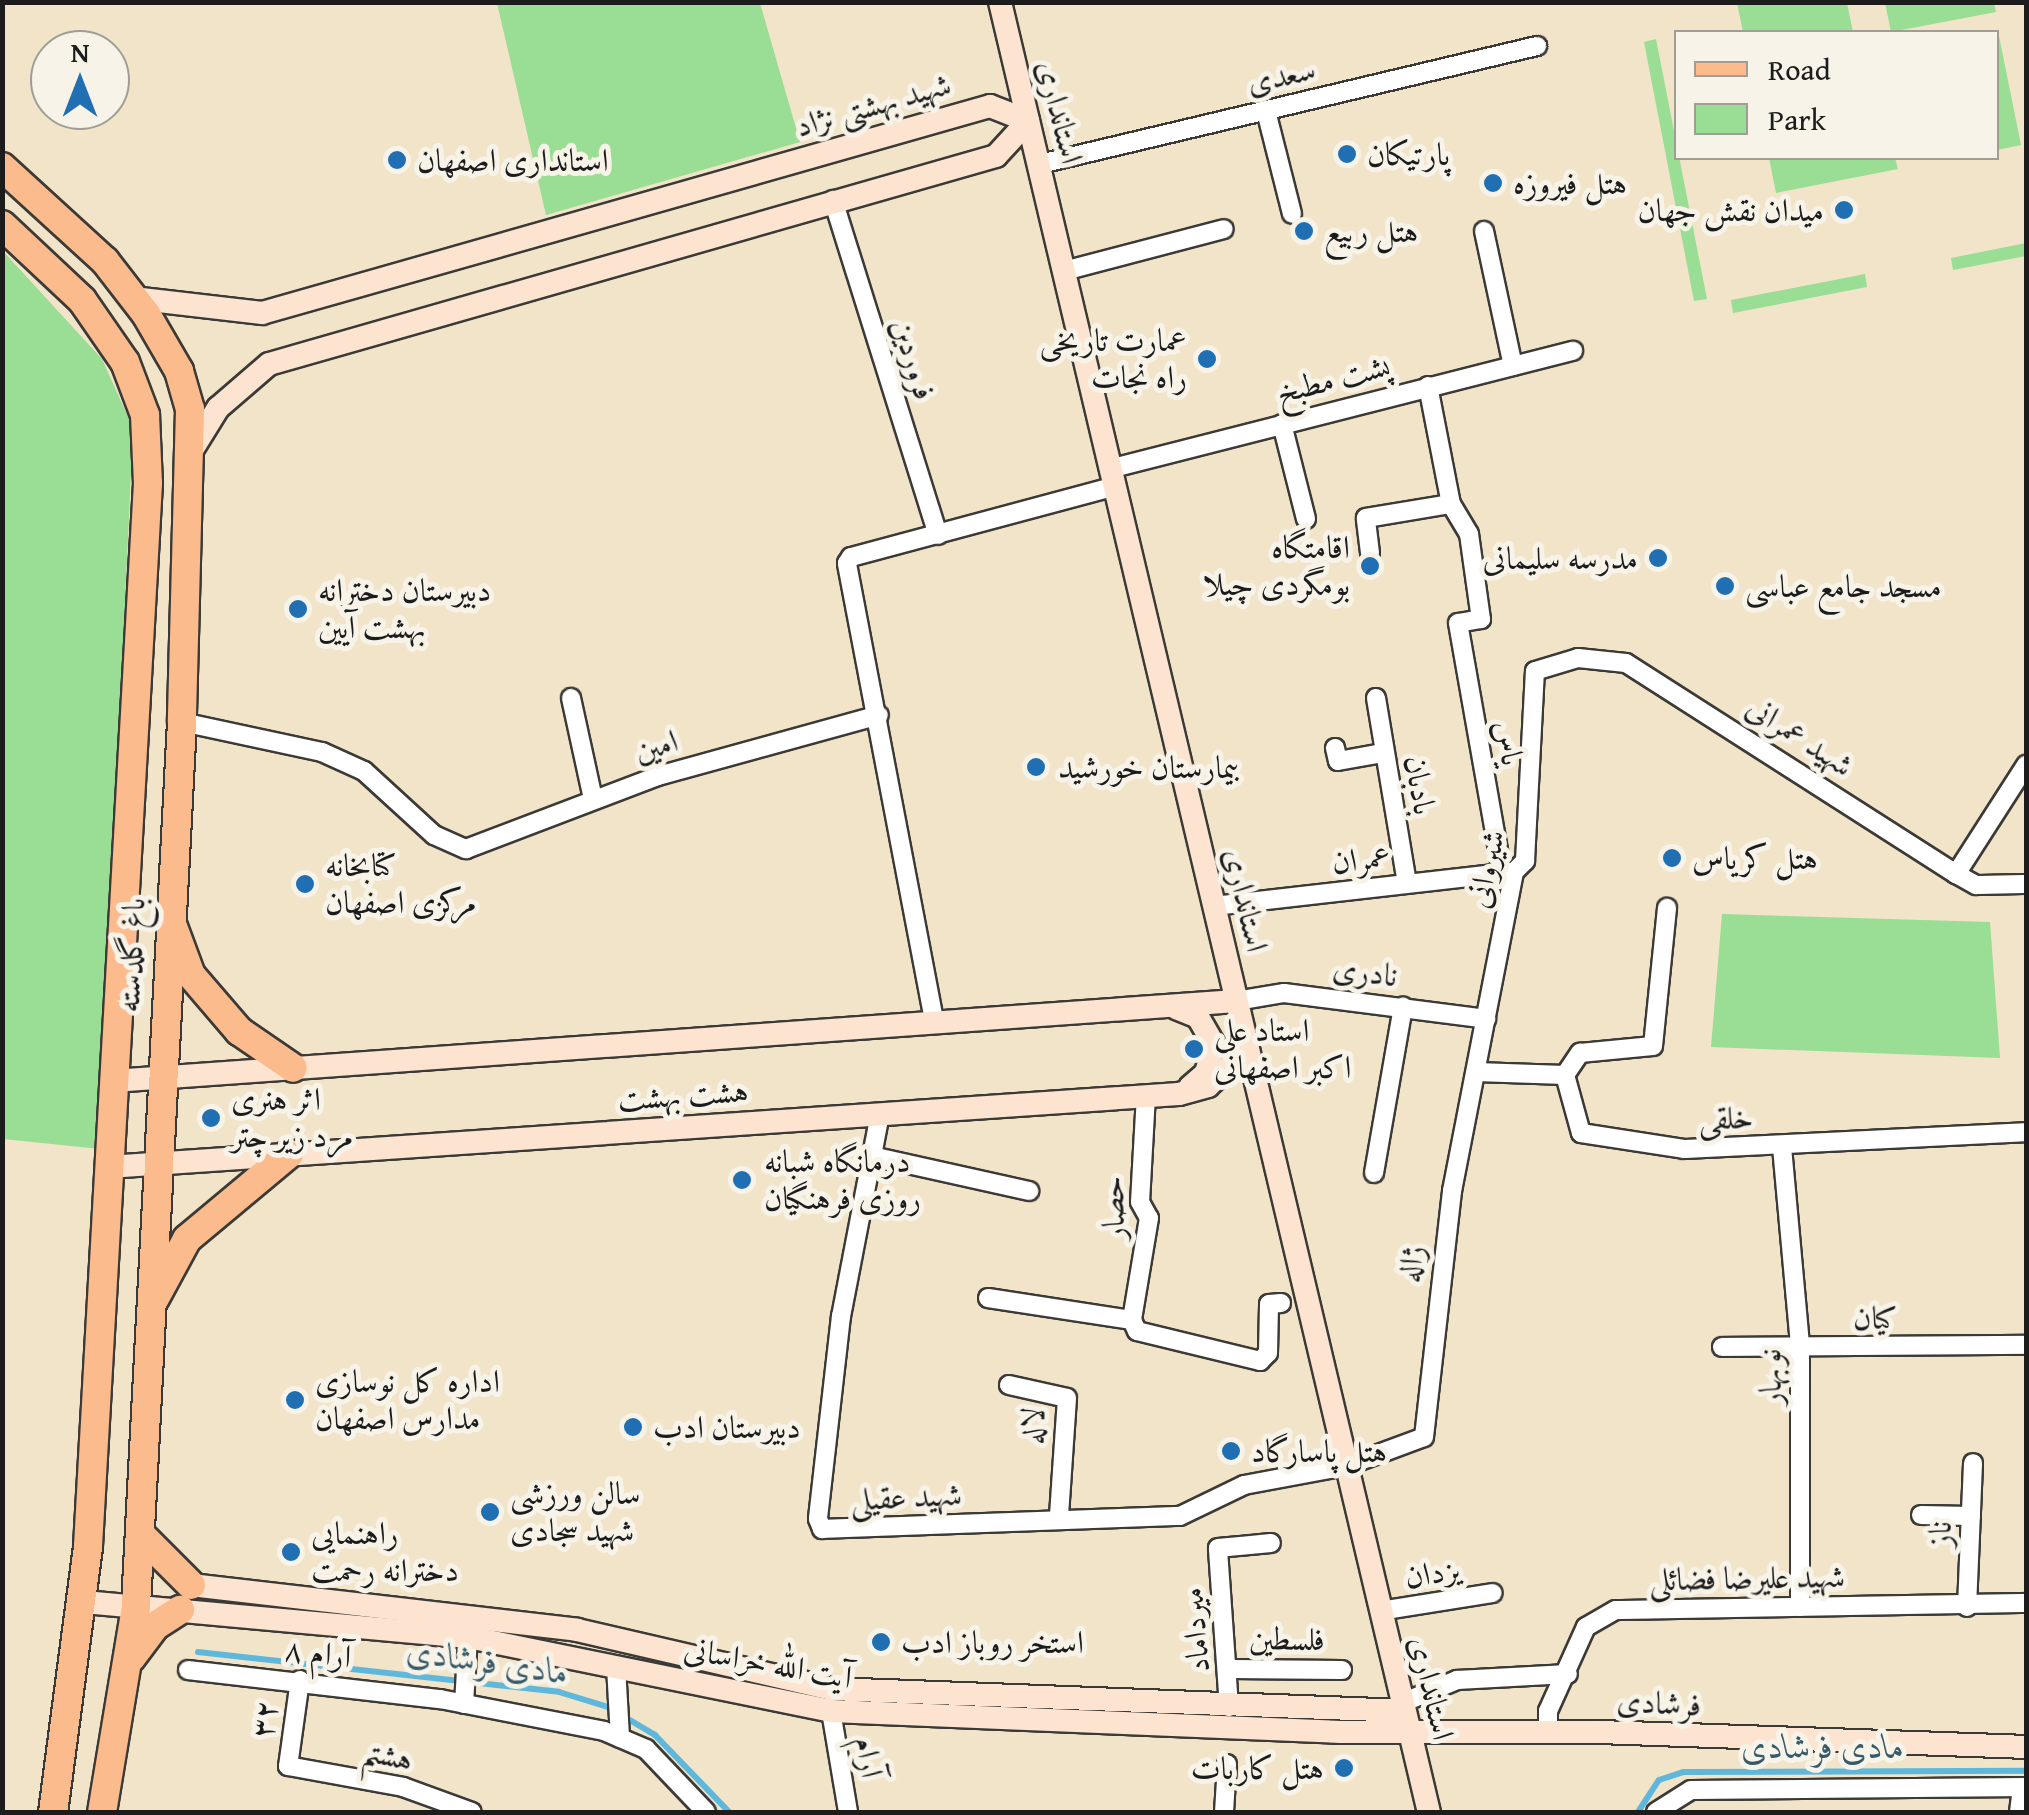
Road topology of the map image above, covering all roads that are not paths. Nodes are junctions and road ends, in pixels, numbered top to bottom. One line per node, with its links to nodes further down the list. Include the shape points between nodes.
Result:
1 (1000, 2): 4 (main road, استانداری)
2 (1537, 46): 3 (street, سعدی)
3 (1266, 111): 5 (street, سعدی); 8 (street)
4 (1028, 121): 5 (main road, استانداری); 7 (main road, via 996,156); 13 (main road, شهید بهشتی نژاد, via 990,106 262,313)
5 (1040, 164): 12 (main road, استانداری)
6 (2, 167): 13 (main road, باغ گلدسته, via 105,262)
7 (833, 200): 18 (main road, via 269,364 218,408); 22 (street, فروردین)
8 (1292, 214)
9 (2, 225): 50 (main road, باغ گلدسته, via 82,300 110,338 145,416 148,483)
10 (1224, 229): 12 (street)
11 (1484, 231): 15 (street)
12 (1064, 271): 19 (main road, استانداری)
13 (134, 298): 18 (main road, باغ گلدسته, via 179,371)
14 (1573, 351): 15 (street, پشت مطبخ)
15 (1513, 366): 16 (street, پشت مطبخ)
16 (1428, 386): 17 (street, پشت مطبخ); 20 (street)
17 (1282, 424): 19 (street, پشت مطبخ); 21 (street)
18 (192, 450): 28 (main road, باغ گلدسته)
19 (1111, 478): 22 (street, پشت مطبخ); 37 (main road, استانداری)
20 (1451, 504): 23 (street, via 1366,518); 33 (street, یاس, via 1465,518 1481,619 1458,623)
21 (1306, 518)
22 (938, 535): 27 (street, پشت مطبخ, via 848,563)
23 (1370, 553)
24 (1535, 671): 33 (street, شیروانی, via 1525,861); 34 (street, شهید عمرانی, via 1578,658 1626,662)
25 (570, 698): 32 (street)
26 (1376, 698): 30 (street, بادبان)
27 (879, 715): 32 (street, امین); 44 (street)
28 (182, 722): 32 (street, امین, via 322,752 350,765 454,849); 39 (main road, باغ گلدسته)
29 (1334, 748): 30 (street, via 1338,761)
30 (1384, 752): 35 (street, بادبان)
31 (2026, 765): 34 (street)
32 (593, 800)
33 (1508, 872): 35 (street, عمران); 43 (street, شیروانی)
34 (1956, 874): 36 (street, شهید عمرانی, via 1976,885)
35 (1407, 884): 37 (street, عمران)
36 (2026, 884)
37 (1214, 906): 40 (main road, استانداری)
38 (1667, 908): 48 (street, via 1653,1046 1580,1053)
39 (167, 910): 46 (main road, via 191,974 239,1031); 49 (main road, باغ گلدسته)
40 (1236, 1001): 41 (street, نادری, via 1284,993); 42 (main road, هشت بهشت); 45 (main road, استانداری)
41 (1403, 1006): 43 (street, نادری); 60 (street)
42 (1167, 1007): 44 (main road, هشت بهشت); 51 (main road, via 1198,1017 1214,1045 1206,1073)
43 (1486, 1019): 47 (street, ژاله)
44 (934, 1020): 46 (main road, هشت بهشت)
45 (1248, 1049): 51 (main road, هشت بهشت, via 1208,1086); 71 (main road, استانداری)
46 (293, 1068): 49 (main road, هشت بهشت)
47 (1476, 1072): 48 (street); 71 (street, ژاله, via 1452,1191 1424,1437)
48 (1565, 1075): 55 (street, خلقی, via 1580,1133 1684,1149)
49 (160, 1078): 50 (main road, هشت بهشت); 58 (main road, باغ گلدسته)
50 (113, 1080): 59 (main road, باغ گلدسته)
51 (1179, 1094): 52 (main road, هشت بهشت)
52 (1146, 1095): 53 (main road, هشت بهشت); 65 (street, حصار, via 1140,1202 1149,1218)
53 (880, 1114): 56 (main road, هشت بهشت); 57 (street, شهید عقیلی)
54 (2026, 1132): 55 (street, خلقی)
55 (1782, 1146): 68 (street, نوبهار)
56 (289, 1154): 58 (main road, هشت بهشت); 64 (main road, via 187,1239)
57 (876, 1157): 61 (street); 73 (street, شهید عقیلی, via 855,1222 841,1316 822,1529)
58 (155, 1166): 59 (main road, هشت بهشت); 64 (main road, باغ گلدسته)
59 (108, 1167): 79 (main road, باغ گلدسته)
60 (1374, 1173)
61 (1029, 1191)
62 (988, 1298): 65 (street)
63 (1280, 1303): 65 (street, via 1270,1304 1268,1352 1260,1362 1142,1335)
64 (152, 1304): 75 (main road, باغ گلدسته)
65 (1132, 1320)
66 (2026, 1345): 68 (street, کیان)
67 (1722, 1346): 68 (street, کیان)
68 (1800, 1346): 81 (street, نوبهار)
69 (1009, 1385): 73 (street, لاله, via 1058,1390 1067,1398)
70 (1973, 1462): 74 (street, ناز)
71 (1346, 1466): 73 (street, شهید عقیلی, via 1244,1485 1180,1516); 84 (main road, استانداری)
72 (1921, 1515): 74 (street)
73 (1060, 1516)
74 (1971, 1516): 83 (street, ناز)
75 (140, 1534): 78 (main road); 82 (main road, باغ گلدسته)
76 (1271, 1543): 88 (street, میرداماد, via 1218,1548)
77 (1493, 1594): 84 (street, یزدان)
78 (195, 1595): 82 (main road); 85 (main road, آیت الله خراسانی); 86 (main road, via 155,1626); 95 (main road, آیت الله خراسانی, via 578,1630 832,1689)
79 (84, 1602): 82 (main road); 104 (main road, باغ گلدسته)
80 (2026, 1603): 83 (street, شهید علیرضا فضائلی)
81 (1800, 1606): 83 (street, شهید علیرضا فضائلی); 91 (street, شهید علیرضا فضائلی, via 1616,1610 1586,1627)
82 (136, 1607): 86 (main road, باغ گلدسته)
83 (1967, 1607)
84 (1380, 1611): 97 (main road, استانداری)
85 (468, 1637): 87 (main road, آیت الله خراسانی); 93 (street)
86 (127, 1663): 105 (main road, باغ گلدسته)
87 (616, 1666): 96 (main road, آیت الله خراسانی); 99 (street)
88 (1231, 1669): 90 (street, فلسطین); 94 (street, میرداماد)
89 (188, 1670): 92 (street, ۸ آرام)
90 (1342, 1670)
91 (1568, 1674): 97 (street, via 1457,1680); 98 (street, شهید علیرضا فضائلی, via 1548,1712)
92 (300, 1680): 93 (street, ۸ آرام); 102 (street, ۳۲)
93 (464, 1704): 99 (street, ۸ آرام, via 566,1721)
94 (1229, 1707): 95 (main road, آیت الله خراسانی); 97 (main road, آیت الله خراسانی)
95 (978, 1708): 96 (main road, آیت الله خراسانی); 97 (main road, آیت الله خراسانی)
96 (831, 1711): 108 (street, آرام)
97 (1405, 1716): 98 (main road, فرشادی); 110 (main road, استانداری)
98 (1548, 1731): 100 (main road, فرشادی)
99 (620, 1738): 107 (street, ۸ آرام, via 646,1750)
100 (2026, 1747)
101 (1227, 1764): 109 (street)
102 (288, 1766): 106 (street, هشتم, via 404,1787)
103 (2024, 1787): 111 (street, via 1691,1790); 112 (street)
104 (53, 1812)
105 (102, 1812)
106 (472, 1812)
107 (706, 1812)
108 (848, 1812)
109 (1224, 1812)
110 (1429, 1812)
111 (1656, 1812)
112 (2018, 1812)

